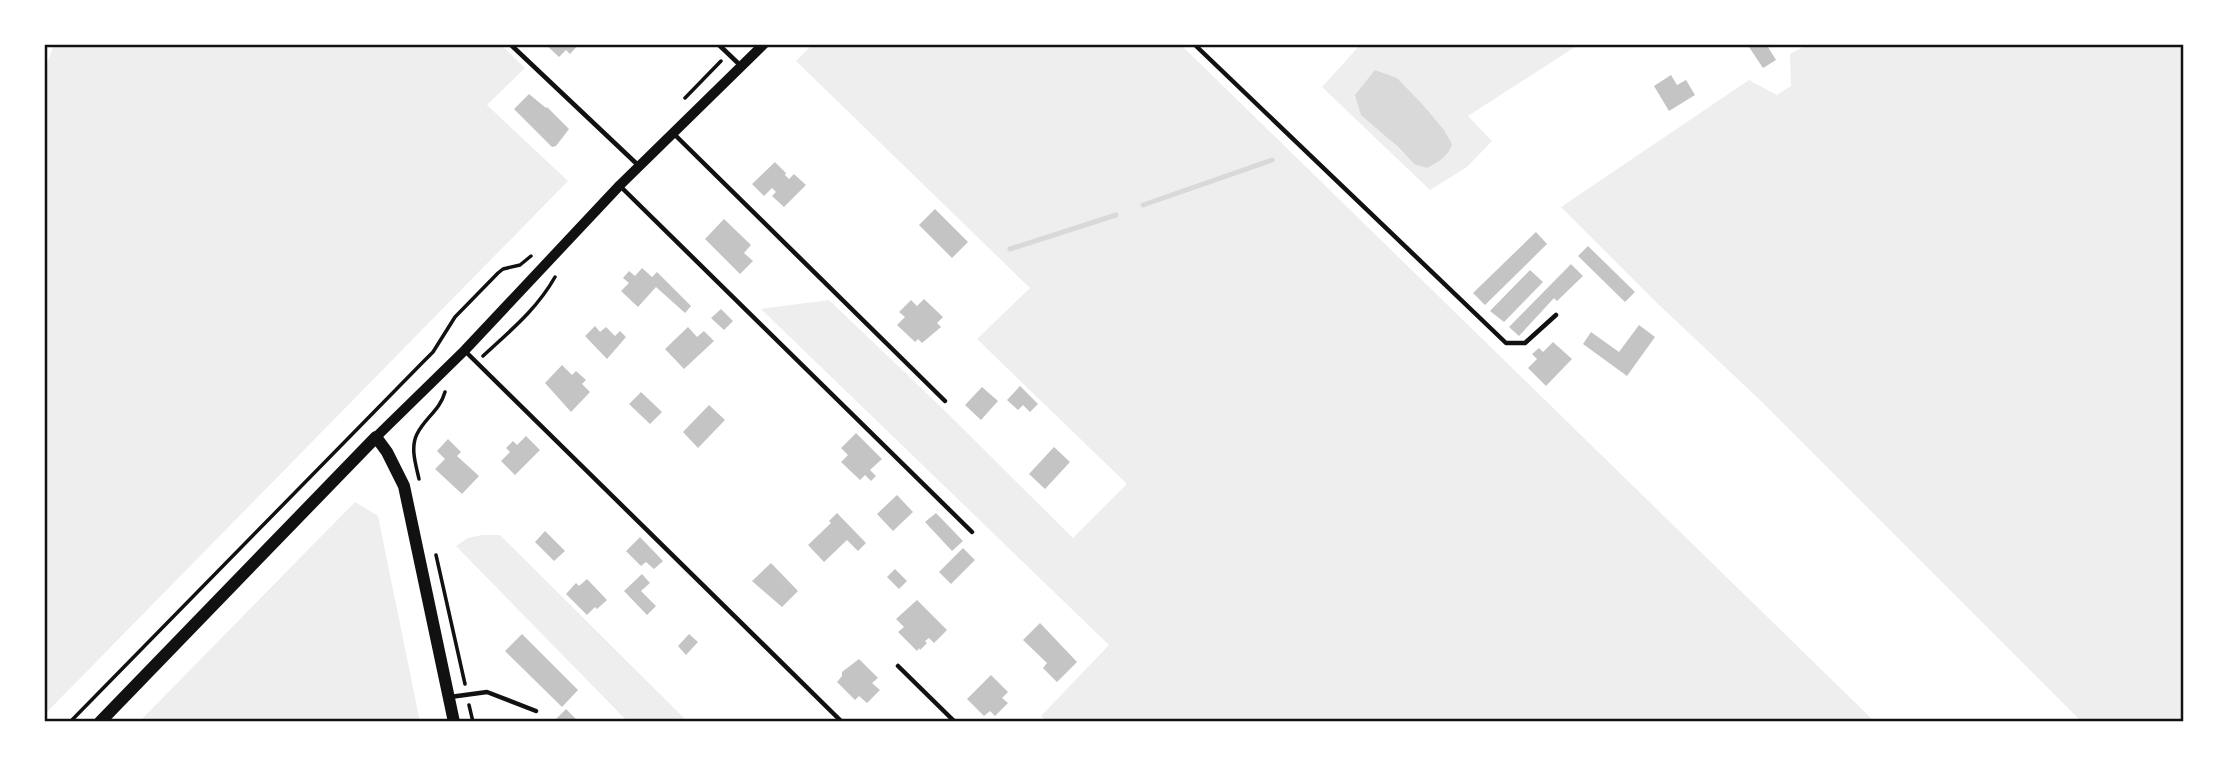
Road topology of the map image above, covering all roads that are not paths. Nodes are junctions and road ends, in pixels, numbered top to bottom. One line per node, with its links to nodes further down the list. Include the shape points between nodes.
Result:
1 (510, 44): 7 (lane)
2 (718, 44): 5 (lane)
3 (764, 44): 5 (street)
4 (1194, 44): 9 (lane, via 1506,343 1525,343)
5 (741, 66): 6 (street)
6 (673, 134): 7 (street); 11 (lane)
7 (640, 166): 8 (street)
8 (620, 186): 10 (street); 13 (lane)
9 (1556, 315)
10 (465, 350): 12 (street); 19 (lane)
11 (946, 401)
12 (376, 438): 15 (main road, via 404,486); 17 (main road)
13 (972, 532)
14 (898, 666): 20 (lane)
15 (449, 698): 16 (lane, via 487,692); 18 (main road)
16 (536, 711)
17 (100, 722)
18 (454, 722)
19 (842, 722)
20 (955, 722)

